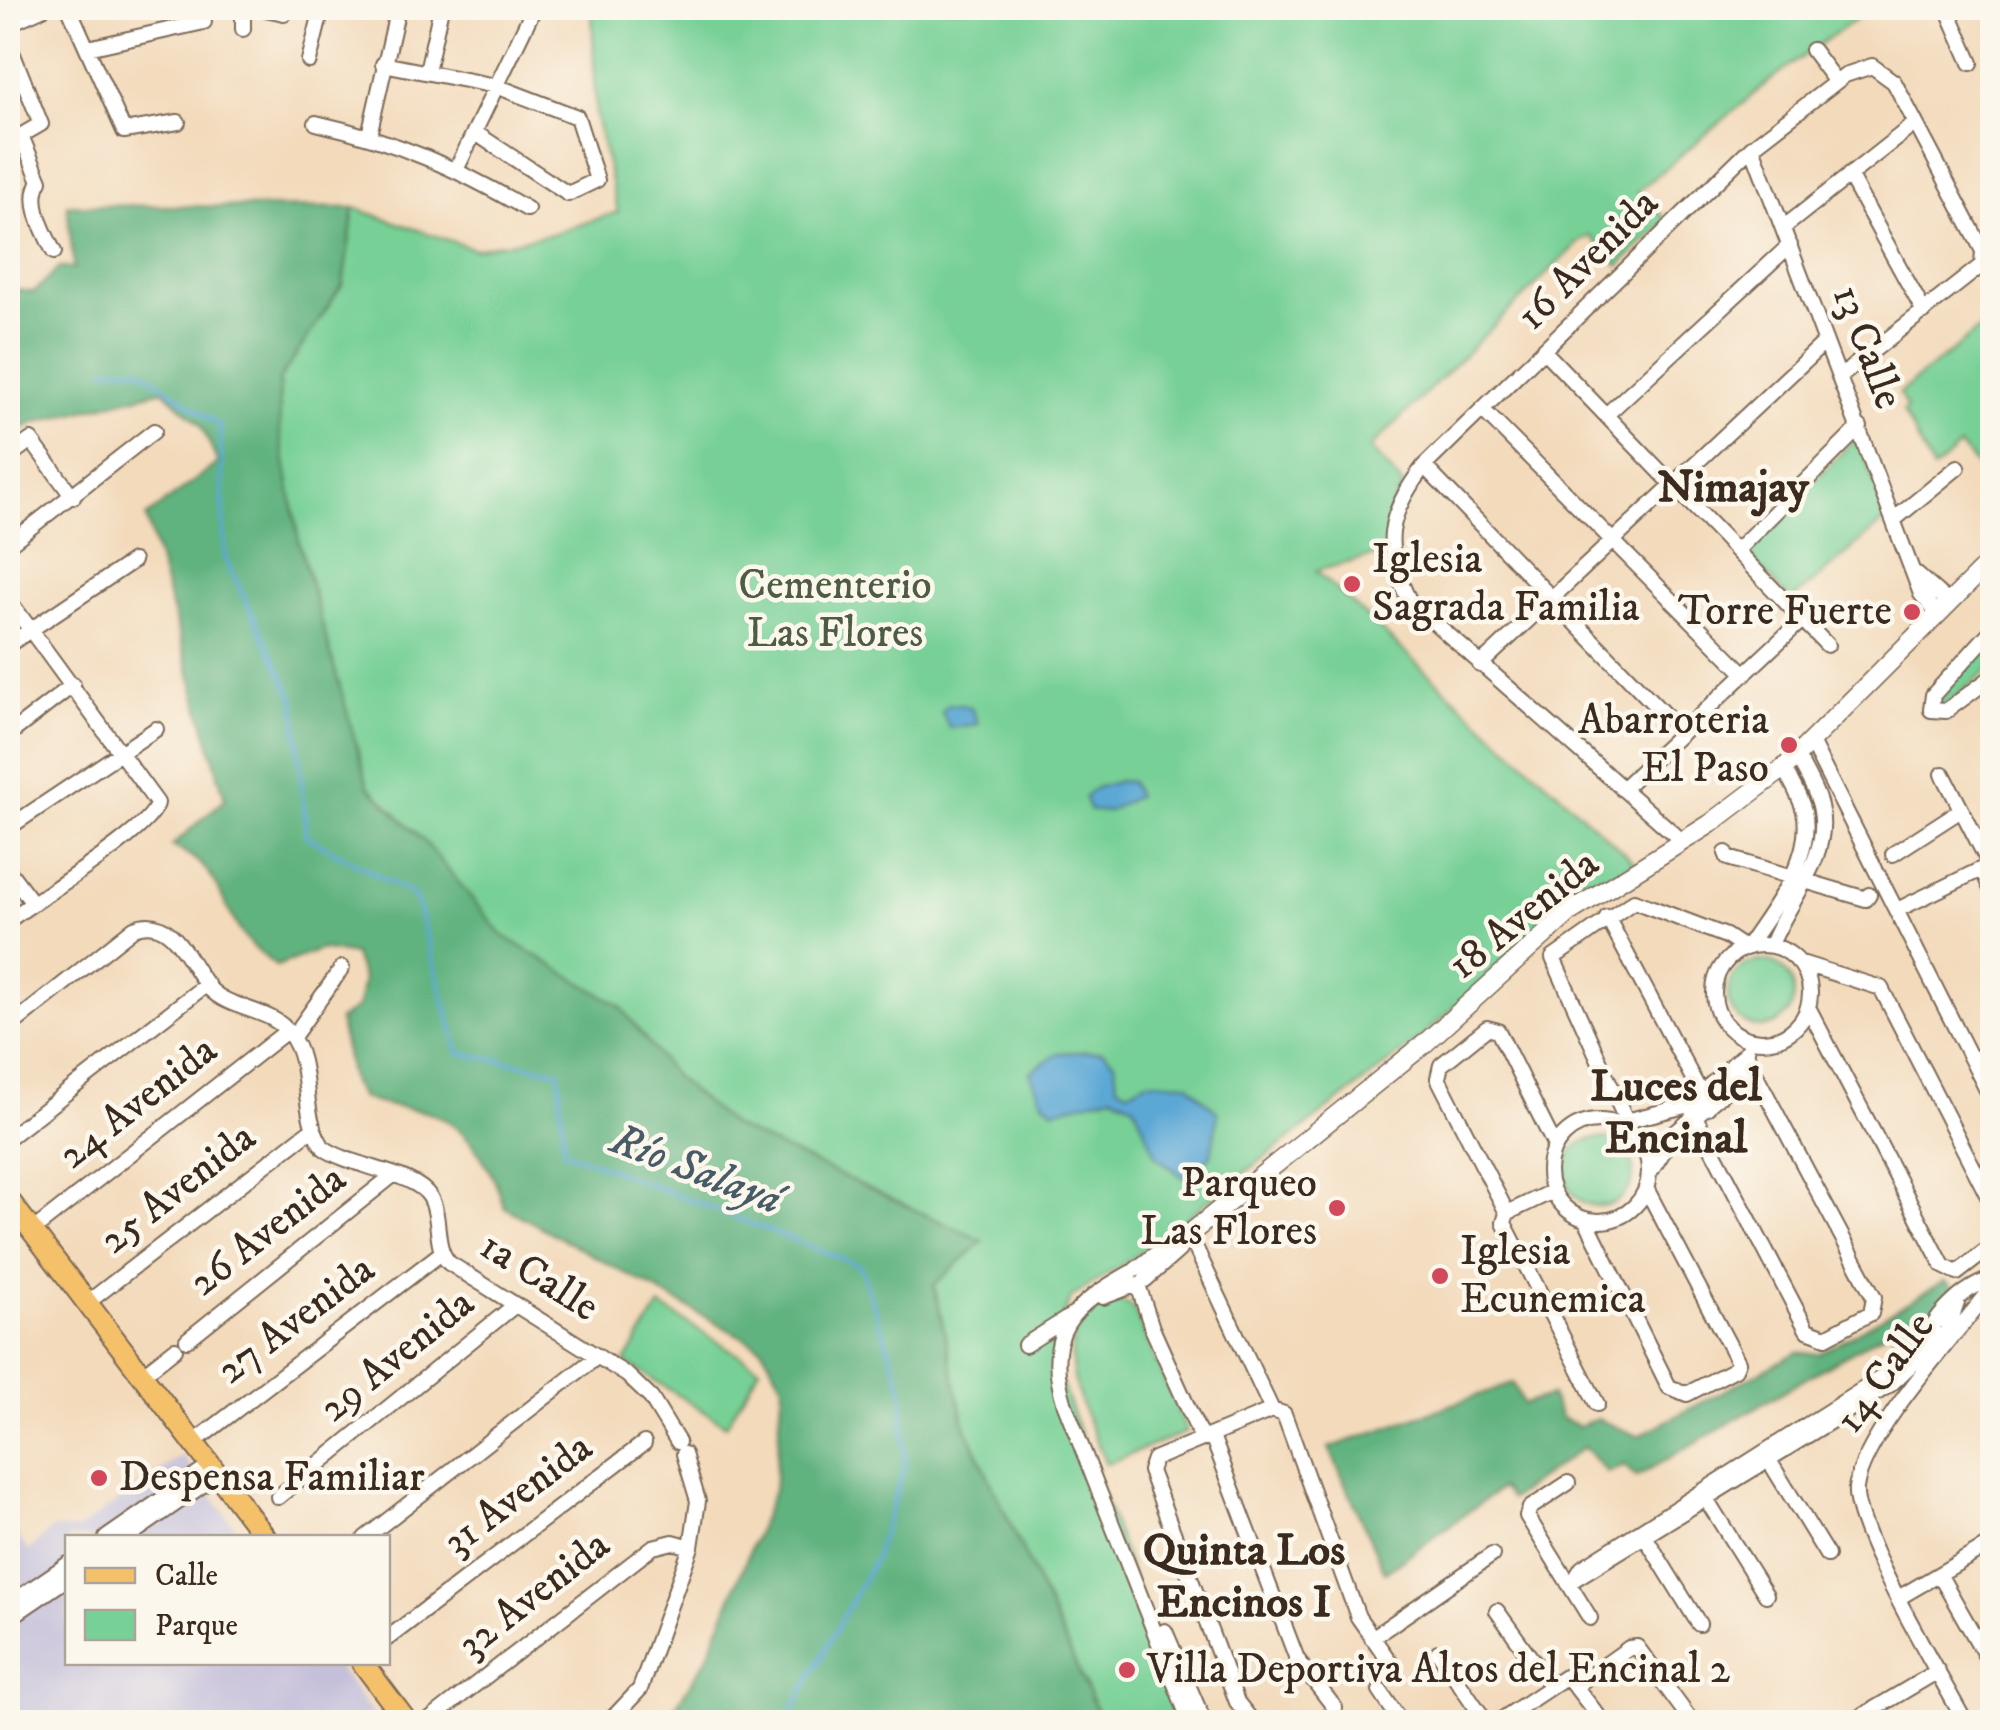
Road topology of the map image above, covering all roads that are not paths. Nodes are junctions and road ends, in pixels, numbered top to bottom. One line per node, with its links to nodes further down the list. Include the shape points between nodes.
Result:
1 (44, 8): 12 (street)
2 (69, 8): 15 (street)
3 (243, 8): 13 (street)
4 (261, 8): 10 (street)
5 (322, 8): 17 (street)
6 (398, 8): 20 (street)
7 (442, 8): 21 (street)
8 (534, 8): 23 (street)
9 (1947, 8): 19 (street)
10 (284, 13)
11 (204, 22): 15 (street)
12 (8, 24)
13 (243, 29)
14 (8, 42): 18 (street)
15 (88, 48): 24 (street, via 124,131)
16 (1812, 50): 22 (street)
17 (309, 61)
18 (10, 62): 29 (street, via 41,124)
19 (1971, 63)
20 (383, 64): 21 (street); 28 (street)
21 (427, 70): 23 (street)
22 (1836, 82): 26 (street, 16 Avenida, via 1872,66 1894,82); 30 (street, 16 Avenida)
23 (496, 86): 27 (street); 27 (street, via 578,117 598,180 573,194)
24 (178, 122)
25 (316, 124): 28 (street)
26 (1913, 125): 32 (street); 37 (street, via 1983,250 1982,265)
27 (474, 132): 31 (street)
28 (369, 136): 31 (street)
29 (15, 140): 36 (street, via 40,182 34,195)
30 (1752, 147): 34 (street, 13 Calle); 39 (street, 16 Avenida)
31 (457, 168): 33 (street)
32 (1849, 175): 34 (street); 37 (street)
33 (527, 210)
34 (1783, 228): 35 (street, 13 Calle)
35 (1790, 244): 38 (street, 13 Calle); 42 (street)
36 (54, 252)
37 (1924, 312): 40 (street)
38 (1825, 342): 40 (street, 13 Calle); 48 (street)
39 (1545, 352): 41 (street, 16 Avenida); 42 (street)
40 (1840, 376): 43 (street, 13 Calle)
41 (1483, 410): 46 (street, 16 Avenida); 51 (street)
42 (1606, 415): 48 (street)
43 (1860, 427): 50 (street, 13 Calle); 53 (street)
44 (154, 431): 49 (street)
45 (8, 457): 49 (street, via 31,440)
46 (1424, 466): 56 (street); 64 (street, 16 Avenida, via 1404,492 1389,538 1393,569 1409,600)
47 (1958, 466): 50 (street)
48 (1673, 484): 51 (street); 53 (street)
49 (73, 497): 52 (street)
50 (1896, 518): 58 (street, 13 Calle, via 1915,572)
51 (1613, 541): 56 (street); 65 (street)
52 (8, 545)
53 (1737, 550): 59 (street)
54 (1992, 560): 58 (street, 18 Avenida)
55 (133, 561): 60 (street)
56 (1552, 598): 64 (street); 69 (street)
57 (8, 599): 60 (street)
58 (1941, 606): 71 (street, 18 Avenida)
59 (1803, 619): 63 (street); 65 (street)
60 (30, 628): 62 (street); 67 (street)
61 (1992, 630): 66 (street, via 1933,696 1931,710 1946,711)
62 (8, 645)
63 (1827, 646)
64 (1480, 665): 75 (street)
65 (1745, 674): 69 (street)
66 (1992, 677)
67 (73, 685): 70 (street); 72 (street)
68 (156, 729): 72 (street)
69 (1682, 733): 75 (street)
70 (8, 735)
71 (1810, 742): 73 (street, 18 Avenida); 89 (street)
72 (120, 753): 79 (street); 88 (street, via 157,803 154,815)
73 (1790, 762): 76 (street); 77 (street); 80 (street, 18 Avenida)
74 (1943, 774): 78 (street)
75 (1622, 790): 80 (street)
76 (1819, 802): 77 (street); 85 (street, via 1822,834)
77 (1803, 807): 85 (street)
78 (1961, 810): 82 (street); 83 (street)
79 (8, 828)
80 (1682, 841): 118 (street, 18 Avenida, via 1557,923 1423,1045)
81 (1726, 853): 85 (street)
82 (1894, 854)
83 (1988, 866): 86 (street); 89 (street)
84 (8, 870): 88 (street)
85 (1798, 879): 87 (street, via 1866,900); 92 (street); 93 (street)
86 (1992, 890)
87 (1869, 895)
88 (32, 902): 91 (street)
89 (1897, 910): 102 (street)
90 (1607, 918): 93 (street, via 1634,902); 104 (street); 105 (street, via 1558,951 1554,968)
91 (8, 921)
92 (1771, 945): 93 (street); 94 (street)
93 (1746, 947): 100 (street, via 1720,967 1713,996 1725,1025)
94 (1798, 962): 97 (street, via 1810,991); 114 (street, via 1881,988)
95 (342, 968): 99 (street, 24 Avenida)
96 (207, 984): 98 (street, via 166,930 144,924); 99 (street); 107 (street)
97 (1808, 1007): 100 (street, via 1786,1035); 119 (street, via 1943,1266 1958,1273)
98 (8, 1028)
99 (290, 1034): 106 (street, 1a Calle); 117 (street, 24 Avenida)
100 (1749, 1050): 104 (street, via 1736,1083); 104 (street, via 1874,1297 1871,1313 1826,1337 1808,1330)
101 (1992, 1052): 102 (street)
102 (1972, 1060): 103 (street)
103 (1992, 1100)
104 (1699, 1107): 105 (street); 109 (street)
105 (1622, 1123): 108 (street, via 1588,1122); 109 (street, via 1641,1142)
106 (312, 1130): 110 (street, 1a Calle, via 323,1146); 124 (street, 25 Avenida)
107 (8, 1138)
108 (1555, 1146): 112 (street); 115 (street, via 1498,1031 1487,1028 1441,1066 1438,1078)
109 (1650, 1172): 111 (street)
110 (392, 1176): 120 (street, 1a Calle, via 417,1184 431,1198); 129 (street, 26 Avenida)
111 (1647, 1190): 116 (street, via 1622,1217); 116 (street, via 1738,1362 1687,1394 1669,1387)
112 (1552, 1191): 115 (street); 116 (street)
113 (8, 1199): 117 (main road)
114 (1992, 1204)
115 (1507, 1212): 130 (street, via 1504,1223)
116 (1586, 1220)
117 (32, 1231): 124 (main road)
118 (1185, 1237): 121 (street, 18 Avenida, via 1172,1241); 132 (street)
119 (1992, 1246)
120 (440, 1254): 125 (street, 1a Calle); 134 (street, 27 Avenida)
121 (1137, 1278): 126 (street, 18 Avenida, via 1088,1296); 133 (street, via 1152,1328); 177 (street, 18 Avenida, via 1084,1310 1069,1346 1067,1377)
122 (1992, 1279): 131 (street, via 1934,1320 1925,1348 1896,1375 1884,1376)
123 (1992, 1288): 155 (street, 14 Calle, via 1860,1469 1858,1510)
124 (87, 1303): 129 (main road)
125 (514, 1306): 128 (street, 1a Calle); 140 (street, 29 Avenida)
126 (1071, 1315): 127 (street, 18 Avenida); 176 (street, via 1060,1344 1061,1392)
127 (1025, 1345)
128 (598, 1356): 144 (street); 147 (street, 1a Calle, via 651,1398 681,1448 698,1501)
129 (142, 1375): 134 (main road)
130 (1597, 1404)
131 (1848, 1406): 136 (street); 139 (street)
132 (1272, 1410): 133 (street); 162 (street, via 1284,1414 1358,1617)
133 (1207, 1438): 171 (street, via 1297,1659); 178 (street, via 1154,1458 1150,1471 1237,1702)
134 (194, 1443): 137 (main road)
135 (644, 1443): 161 (street, 31 Avenida)
136 (1770, 1462): 139 (street); 149 (street)
137 (207, 1475): 140 (main road); 141 (street); 142 (street)
138 (1568, 1483): 153 (street, via 1527,1516)
139 (1703, 1494): 145 (street); 153 (street); 154 (street)
140 (251, 1518): 143 (main road)
141 (111, 1535)
142 (130, 1535)
143 (264, 1535)
144 (369, 1535)
145 (1646, 1538): 153 (street); 160 (street)
146 (1992, 1543): 151 (street)
147 (691, 1547): 174 (street, 32 Avenida, via 653,1547); 175 (street, 1a Calle, via 640,1689)
148 (1492, 1555): 162 (street)
149 (1827, 1555)
150 (65, 1566): 156 (street)
151 (1939, 1574): 155 (street); 166 (street)
152 (65, 1580): 159 (street)
153 (1572, 1580): 158 (street)
154 (1766, 1595)
155 (1900, 1597): 167 (street, 14 Calle)
156 (8, 1605)
157 (1496, 1611): 169 (street)
158 (1590, 1618)
159 (8, 1620)
160 (1700, 1624)
161 (390, 1636)
162 (1372, 1638): 165 (street)
163 (1438, 1652): 180 (street)
164 (364, 1665): 173 (main road)
165 (1392, 1665)
166 (1992, 1667)
167 (1938, 1670): 183 (street); 184 (street, 14 Calle)
168 (1577, 1685): 169 (street, via 1567,1676); 181 (street); 182 (street, via 1638,1648)
169 (1551, 1686): 172 (street)
170 (1380, 1691): 179 (street)
171 (1335, 1708)
172 (1507, 1720)
173 (407, 1722)
174 (427, 1722)
175 (609, 1722)
176 (1190, 1722)
177 (1204, 1722)
178 (1254, 1722)
179 (1401, 1722)
180 (1486, 1722)
181 (1604, 1722)
182 (1692, 1722)
183 (1852, 1722)
184 (1965, 1722)

